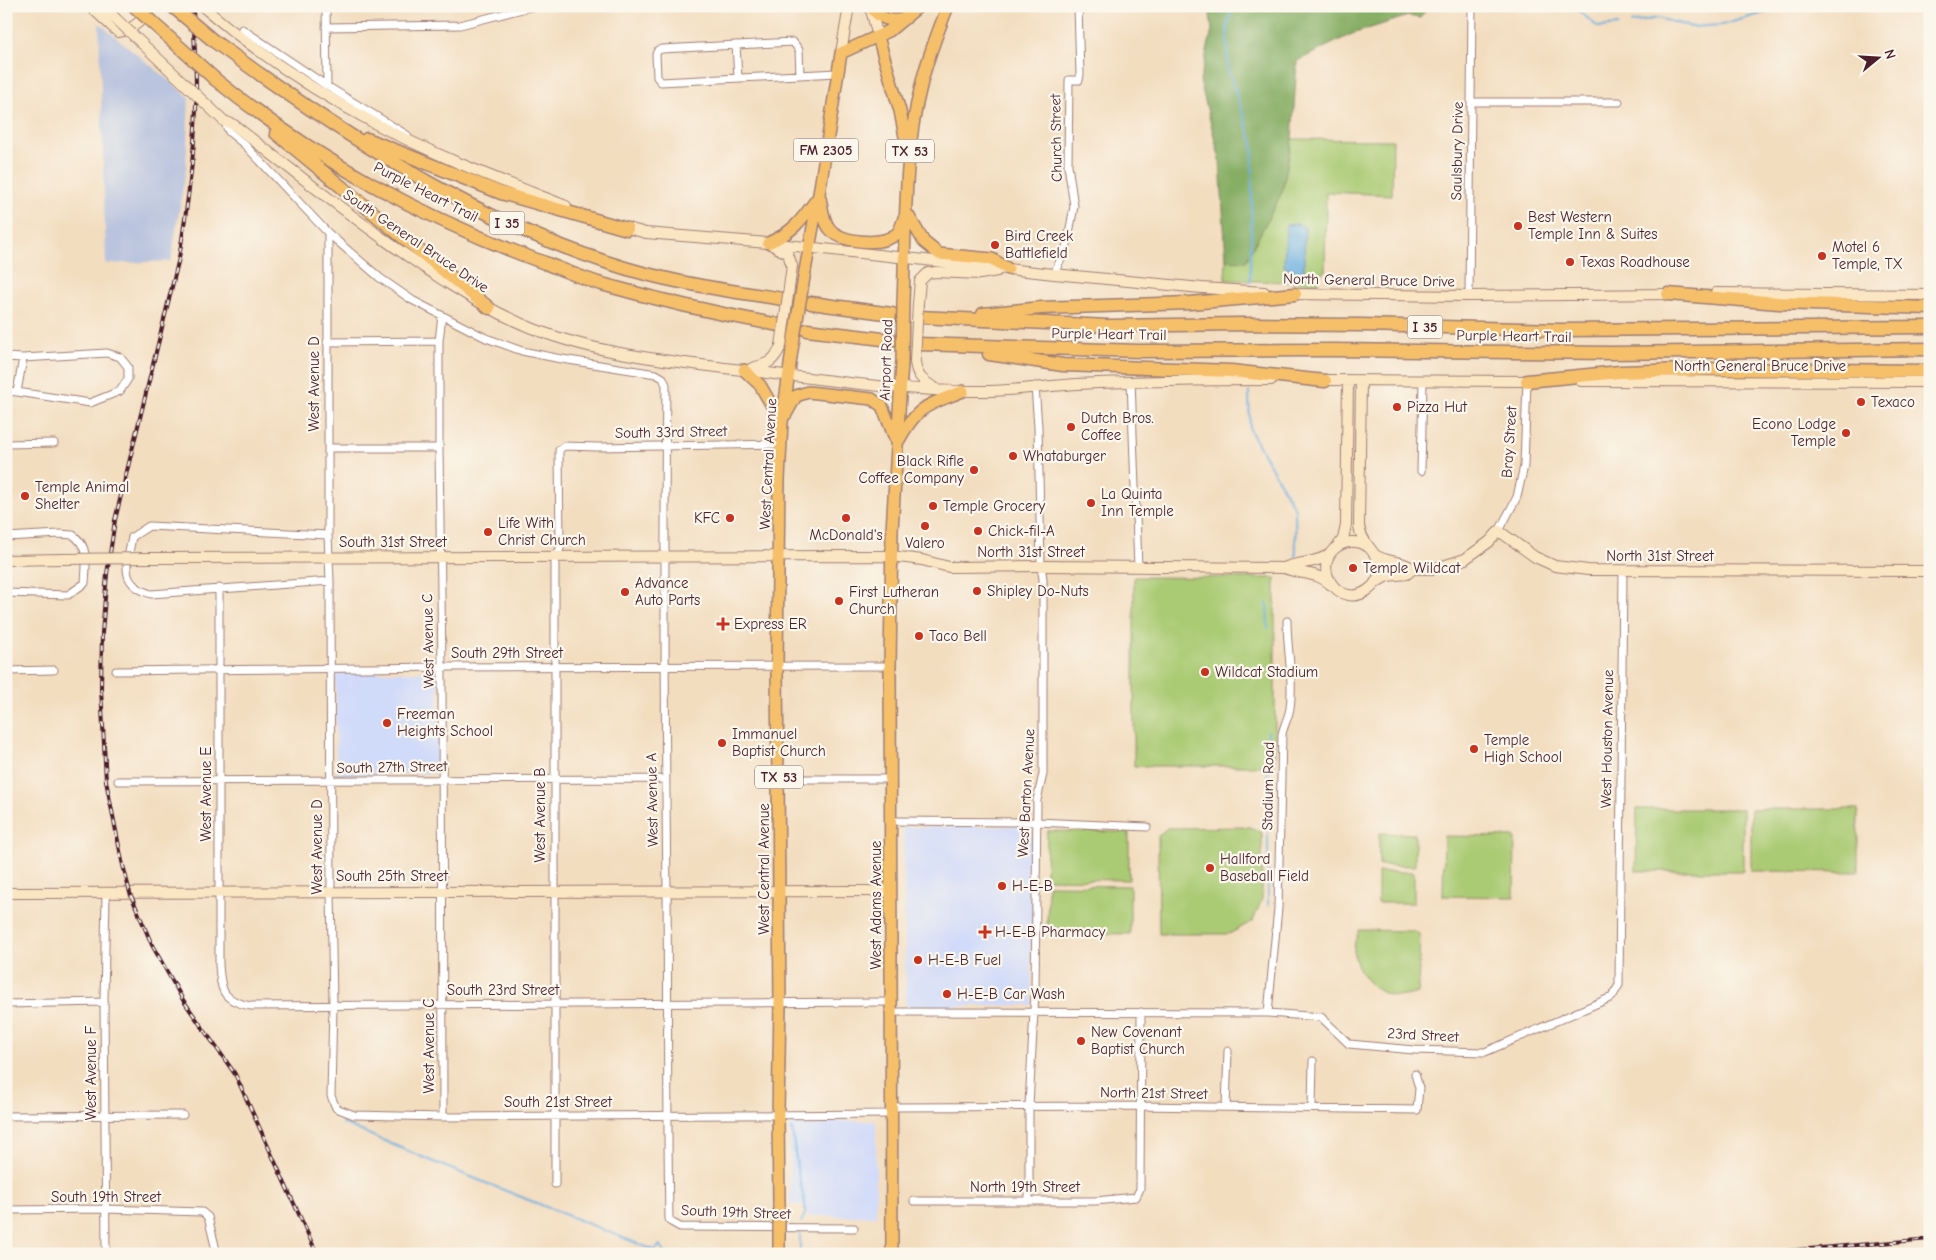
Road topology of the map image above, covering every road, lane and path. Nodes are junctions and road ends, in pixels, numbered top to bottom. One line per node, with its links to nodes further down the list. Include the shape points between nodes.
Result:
1 (90, 6): 4 (main road, via 118,32 140,22)
2 (104, 6): 28 (main road, South General Bruce Drive, bridge)
3 (134, 6): 24 (highway, Purple Heart Trail / I 35, bridge)
4 (152, 6)
5 (172, 6): 29 (highway, Purple Heart Trail / I 35, bridge, via 215,42)
6 (202, 6): 30 (main road, via 306,84 379,126)
7 (326, 6): 16 (street)
8 (545, 6): 16 (street, via 460,25)
9 (849, 6): 20 (main road, FM 2305)
10 (870, 6): 15 (main road, via 886,19); 18 (main road)
11 (919, 6): 15 (main road)
12 (948, 6): 31 (main road, Airport Road / TX 53, via 920,86)
13 (1078, 6): 40 (street, Church Street, via 1080,75 1079,80 1069,80 1068,165 1074,206 1067,245)
14 (1472, 6): 26 (street, Saulsbury Drive)
15 (908, 17): 18 (main road)
16 (326, 27): 25 (street)
17 (242, 29): 25 (street)
18 (878, 37): 20 (main road); 31 (main road, Airport Road / TX 53, via 900,111)
19 (736, 45): 22 (street, via 793,42 799,50); 23 (street); 23 (street, via 658,50 657,77 662,82)
20 (841, 53): 21 (main road, FM 2305)
21 (838, 73): 22 (street); 32 (main road, FM 2305)
22 (800, 75): 23 (street)
23 (738, 78)
24 (216, 80): 47 (highway, via 309,162); 53 (highway, Purple Heart Trail / I 35, via 283,130 358,176 427,214 510,251 597,282 675,304)
25 (327, 86): 30 (street)
26 (1471, 102): 27 (street); 44 (street, Saulsbury Drive)
27 (1620, 102)
28 (224, 121): 35 (street, South General Bruce Drive, via 229,132); 47 (main road, South General Bruce Drive, via 234,125 402,252 459,292)
29 (330, 124): 34 (highway, via 501,193); 45 (highway, Purple Heart Trail / I 35, via 436,187 529,233 635,271 716,289)
30 (435, 152): 34 (main road, via 484,175)
31 (908, 164): 33 (main road, Airport Road / TX 53)
32 (819, 194): 33 (main road, via 829,228 837,235 855,241 872,242 897,234); 36 (main road, via 794,228); 37 (main road, FM 2305)
33 (907, 214): 38 (main road, Airport Road / TX 53); 39 (main road, via 924,242 939,254 992,259)
34 (627, 229): 36 (main road)
35 (328, 234): 50 (street, South General Bruce Drive, via 380,278); 58 (street, West Avenue D)
36 (768, 243): 37 (main road); 59 (main road, bridge, via 788,254 792,266)
37 (809, 247): 38 (main road, North General Bruce Drive); 59 (main road, West Central Avenue / TX 53, bridge)
38 (905, 257): 39 (main road, North General Bruce Drive); 75 (main road, Airport Road / TX 53, bridge)
39 (1008, 269): 40 (main road, North General Bruce Drive); 76 (main road, bridge, via 980,274 928,273 920,281 915,361 919,377)
40 (1054, 274): 41 (main road, North General Bruce Drive)
41 (1295, 294): 44 (main road, North General Bruce Drive); 52 (highway, via 1190,303 1041,308)
42 (1668, 294): 43 (main road, North General Bruce Drive); 44 (main road, North General Bruce Drive); 48 (highway, via 1779,303)
43 (1930, 294)
44 (1469, 296)
45 (783, 299)
46 (811, 304): 49 (highway)
47 (489, 308): 63 (main road, South General Bruce Drive, via 525,325 608,350)
48 (1930, 308)
49 (892, 314)
50 (442, 316): 57 (street, West Avenue C); 66 (street, South General Bruce Drive, via 486,338 522,350 656,374)
51 (920, 317): 52 (highway, Purple Heart Trail / I 35)
52 (945, 319): 54 (highway, Purple Heart Trail / I 35, via 1108,326 1324,324 1561,330)
53 (779, 325)
54 (1930, 327)
55 (807, 330): 56 (highway)
56 (891, 340)
57 (439, 341): 58 (street); 87 (street, West Avenue C)
58 (327, 342): 86 (street, West Avenue D)
59 (786, 348): 63 (main road, via 764,366); 65 (main road, West Central Avenue / TX 53)
60 (1930, 349): 67 (highway, Purple Heart Trail / I 35, via 1612,353 1139,351 923,345 1063,365 1231,370)
61 (6, 357): 62 (street)
62 (23, 358): 79 (street); 79 (street, via 107,353 120,357 128,367 128,380 120,391 90,403)
63 (744, 370): 65 (main road, South General Bruce Drive); 80 (main road, via 760,385)
64 (1930, 371): 69 (highway, via 1718,369 1620,372)
65 (789, 375): 75 (main road, South General Bruce Drive); 80 (main road, West Central Avenue / TX 53)
66 (663, 378): 85 (street, West Avenue A, via 666,385)
67 (1325, 380): 68 (main road, North General Bruce Drive); 70 (main road, North General Bruce Drive)
68 (1348, 380): 71 (main road, North General Bruce Drive); 94 (main road, via 1346,525 1343,539)
69 (1527, 380): 72 (main road, North General Bruce Drive); 73 (main road, North General Bruce Drive); 90 (street, Bray Street, via 1524,466 1518,497)
70 (1131, 381): 74 (main road, North General Bruce Drive); 104 (street)
71 (1361, 381): 72 (main road, North General Bruce Drive); 93 (main road, via 1359,526)
72 (1423, 381): 89 (street)
73 (1930, 382)
74 (1035, 386): 78 (main road, North General Bruce Drive, via 986,392); 103 (street, West Barton Avenue)
75 (901, 388): 76 (main road, North General Bruce Drive); 84 (main road, Airport Road / TX 53)
76 (937, 389): 78 (main road, North General Bruce Drive)
77 (6, 391): 79 (street)
78 (963, 391): 84 (main road, via 918,412)
79 (18, 392)
80 (782, 422): 83 (main road, West Central Avenue / TX 53); 84 (main road, via 796,396 808,392 872,399 882,406)
81 (6, 444): 82 (street)
82 (54, 444)
83 (782, 444): 85 (street, South 33rd Street); 98 (main road, West Central Avenue / TX 53)
84 (897, 444): 99 (main road, Airport Road / TX 53)
85 (665, 446): 88 (street, South 33rd Street); 97 (street, West Avenue A)
86 (328, 448): 87 (street); 91 (street, West Avenue D)
87 (438, 448): 100 (street, West Avenue C)
88 (561, 448): 96 (street, West Avenue B, via 560,548)
89 (1421, 471)
90 (1499, 531): 106 (main road, via 1466,559 1433,569); 107 (main road, North 31st Street, via 1534,557 1555,566)
91 (328, 535): 101 (street, West Avenue D); 112 (street, via 149,526 132,537 126,567 129,580 137,590 152,594)
92 (6, 537): 113 (street, via 73,535 84,547 87,563 85,583 68,594)
93 (1368, 547): 94 (main road, via 1346,542); 95 (main road)
94 (1334, 551): 105 (main road, North 31st Street, via 1322,559); 111 (main road, via 1326,567)
95 (1376, 555): 106 (main road, via 1386,561 1407,564); 110 (main road, via 1379,571)
96 (555, 556): 97 (main road, South 31st Street); 100 (main road, South 31st Street); 117 (street, West Avenue B)
97 (666, 556): 98 (main road, South 31st Street); 118 (street, West Avenue A)
98 (779, 556): 99 (main road, North 31st Street); 119 (main road, West Central Avenue / TX 53)
99 (891, 556): 103 (main road, North 31st Street, via 948,568); 115 (main road, West Adams Avenue / TX 53)
100 (441, 557): 101 (main road, South 31st Street); 116 (street, West Avenue C)
101 (328, 558): 102 (main road, South 31st Street, bridge); 109 (street, West Avenue D)
102 (6, 560)
103 (1041, 566): 104 (main road, North 31st Street); 134 (street, West Barton Avenue, via 1044,732)
104 (1138, 567): 105 (main road, North 31st Street)
105 (1284, 568): 111 (main road, North 31st Street, via 1319,576)
106 (1413, 569): 110 (main road, via 1407,574 1387,576)
107 (1623, 571): 108 (main road, North 31st Street); 145 (street, West Houston Avenue)
108 (1930, 572)
109 (330, 581): 112 (street); 121 (street, West Avenue D)
110 (1375, 583): 111 (main road, via 1364,593 1355,595 1346,595)
111 (1331, 585)
112 (219, 588): 120 (street, West Avenue E)
113 (6, 593)
114 (1287, 621): 157 (street, Stadium Road, via 1290,709 1282,734 1278,908)
115 (890, 666): 119 (street, South 29th Street); 127 (main road, West Adams Avenue / TX 53)
116 (442, 667): 117 (street, South 29th Street); 121 (street, South 29th Street); 128 (street, West Avenue C)
117 (554, 667): 118 (street, South 29th Street); 129 (street, West Avenue B)
118 (666, 667): 119 (street, South 29th Street); 125 (street, West Avenue A)
119 (778, 667): 126 (main road, West Central Avenue / TX 53)
120 (220, 669): 121 (street, South 29th Street); 124 (street, South 29th Street); 131 (street, West Avenue E)
121 (330, 669): 132 (street, West Avenue D)
122 (54, 670): 123 (street)
123 (6, 671)
124 (116, 671)
125 (665, 779): 129 (street, South 27th Street); 136 (street, West Avenue A)
126 (779, 779): 127 (street); 137 (main road, West Central Avenue / TX 53)
127 (890, 779): 133 (main road, West Adams Avenue / TX 53)
128 (442, 780): 129 (street, South 27th Street); 132 (street, South 27th Street); 138 (street, West Avenue C)
129 (554, 780): 139 (street, West Avenue B)
130 (118, 781): 131 (street, South 27th Street)
131 (219, 781): 132 (street, South 27th Street); 141 (street, West Avenue E)
132 (330, 781): 142 (street, West Avenue D)
133 (891, 822): 134 (street); 140 (main road, West Adams Avenue / TX 53)
134 (1037, 822): 135 (street); 155 (street, West Barton Avenue)
135 (1147, 826)
136 (667, 890): 137 (main road, South 25th Street); 139 (main road, South 25th Street); 148 (street, West Avenue A)
137 (779, 890): 140 (main road, South 25th Street); 149 (main road, West Central Avenue / TX 53)
138 (442, 891): 139 (main road, South 25th Street); 142 (main road, South 25th Street); 151 (street, West Avenue C)
139 (554, 891): 152 (street, West Avenue B)
140 (890, 891): 154 (main road, West Adams Avenue / TX 53)
141 (220, 892): 142 (main road, South 25th Street); 144 (main road, South 25th Street); 146 (street, West Avenue E, via 220,984)
142 (331, 892): 153 (street, West Avenue D)
143 (6, 893): 144 (main road, South 25th Street)
144 (106, 893): 147 (street, West Avenue F)
145 (1620, 908): 157 (street, 23rd Street, via 1619,985 1612,997 1484,1052 1349,1044 1321,1017)
146 (228, 997): 153 (street, South 23rd Street, via 236,1003 251,1006)
147 (104, 1002): 150 (street); 167 (street, West Avenue F)
148 (668, 1002): 149 (street, South 23rd Street); 152 (street, South 23rd Street); 173 (street, West Avenue A)
149 (780, 1003): 154 (street, South 23rd Street); 170 (main road, West Central Avenue / TX 53)
150 (6, 1004)
151 (443, 1004): 152 (street, South 23rd Street); 153 (street, South 23rd Street); 172 (street, West Avenue C)
152 (554, 1004): 169 (street, West Avenue B)
153 (333, 1005): 165 (street, West Avenue D, via 331,1096)
154 (890, 1007): 155 (street, 23rd Street); 166 (main road, West Adams Avenue / TX 53)
155 (1033, 1012): 156 (street, 23rd Street); 161 (street, West Barton Avenue)
156 (1141, 1012): 157 (street, 23rd Street); 162 (street)
157 (1268, 1013)
158 (1228, 1051): 163 (street)
159 (1313, 1060): 164 (street)
160 (1415, 1074): 164 (street, North 21st Street, via 1419,1088 1417,1110)
161 (1029, 1106): 162 (street, North 21st Street); 166 (street, North 21st Street); 175 (street, West Barton Avenue)
162 (1139, 1106): 163 (street, North 21st Street); 175 (street, North 19th Street, via 1140,1189 1136,1196 1095,1201)
163 (1226, 1108): 164 (street, North 21st Street)
164 (1312, 1108)
165 (339, 1109): 172 (street, South 21st Street, via 354,1115)
166 (891, 1110): 170 (street, North 21st Street); 184 (main road, West Adams Avenue / TX 53)
167 (105, 1115): 168 (street); 171 (street); 177 (street, West Avenue F)
168 (183, 1115)
169 (555, 1115): 172 (street, South 21st Street); 173 (street, South 21st Street); 174 (street, West Avenue B)
170 (778, 1115): 173 (street, South 21st Street); 183 (main road, West Central Avenue / TX 53, bridge)
171 (6, 1116)
172 (443, 1116)
173 (667, 1116): 179 (street, West Avenue A)
174 (555, 1184)
175 (1029, 1200): 176 (street, North 19th Street)
176 (914, 1201)
177 (106, 1209): 178 (street, South 19th Street); 181 (street, West Avenue F); 182 (street, South 19th Street, via 202,1212 206,1214)
178 (6, 1210)
179 (671, 1222): 180 (street, South 19th Street, via 680,1227)
180 (854, 1228)
181 (106, 1254)
182 (216, 1254)
183 (779, 1254)
184 (892, 1254)

